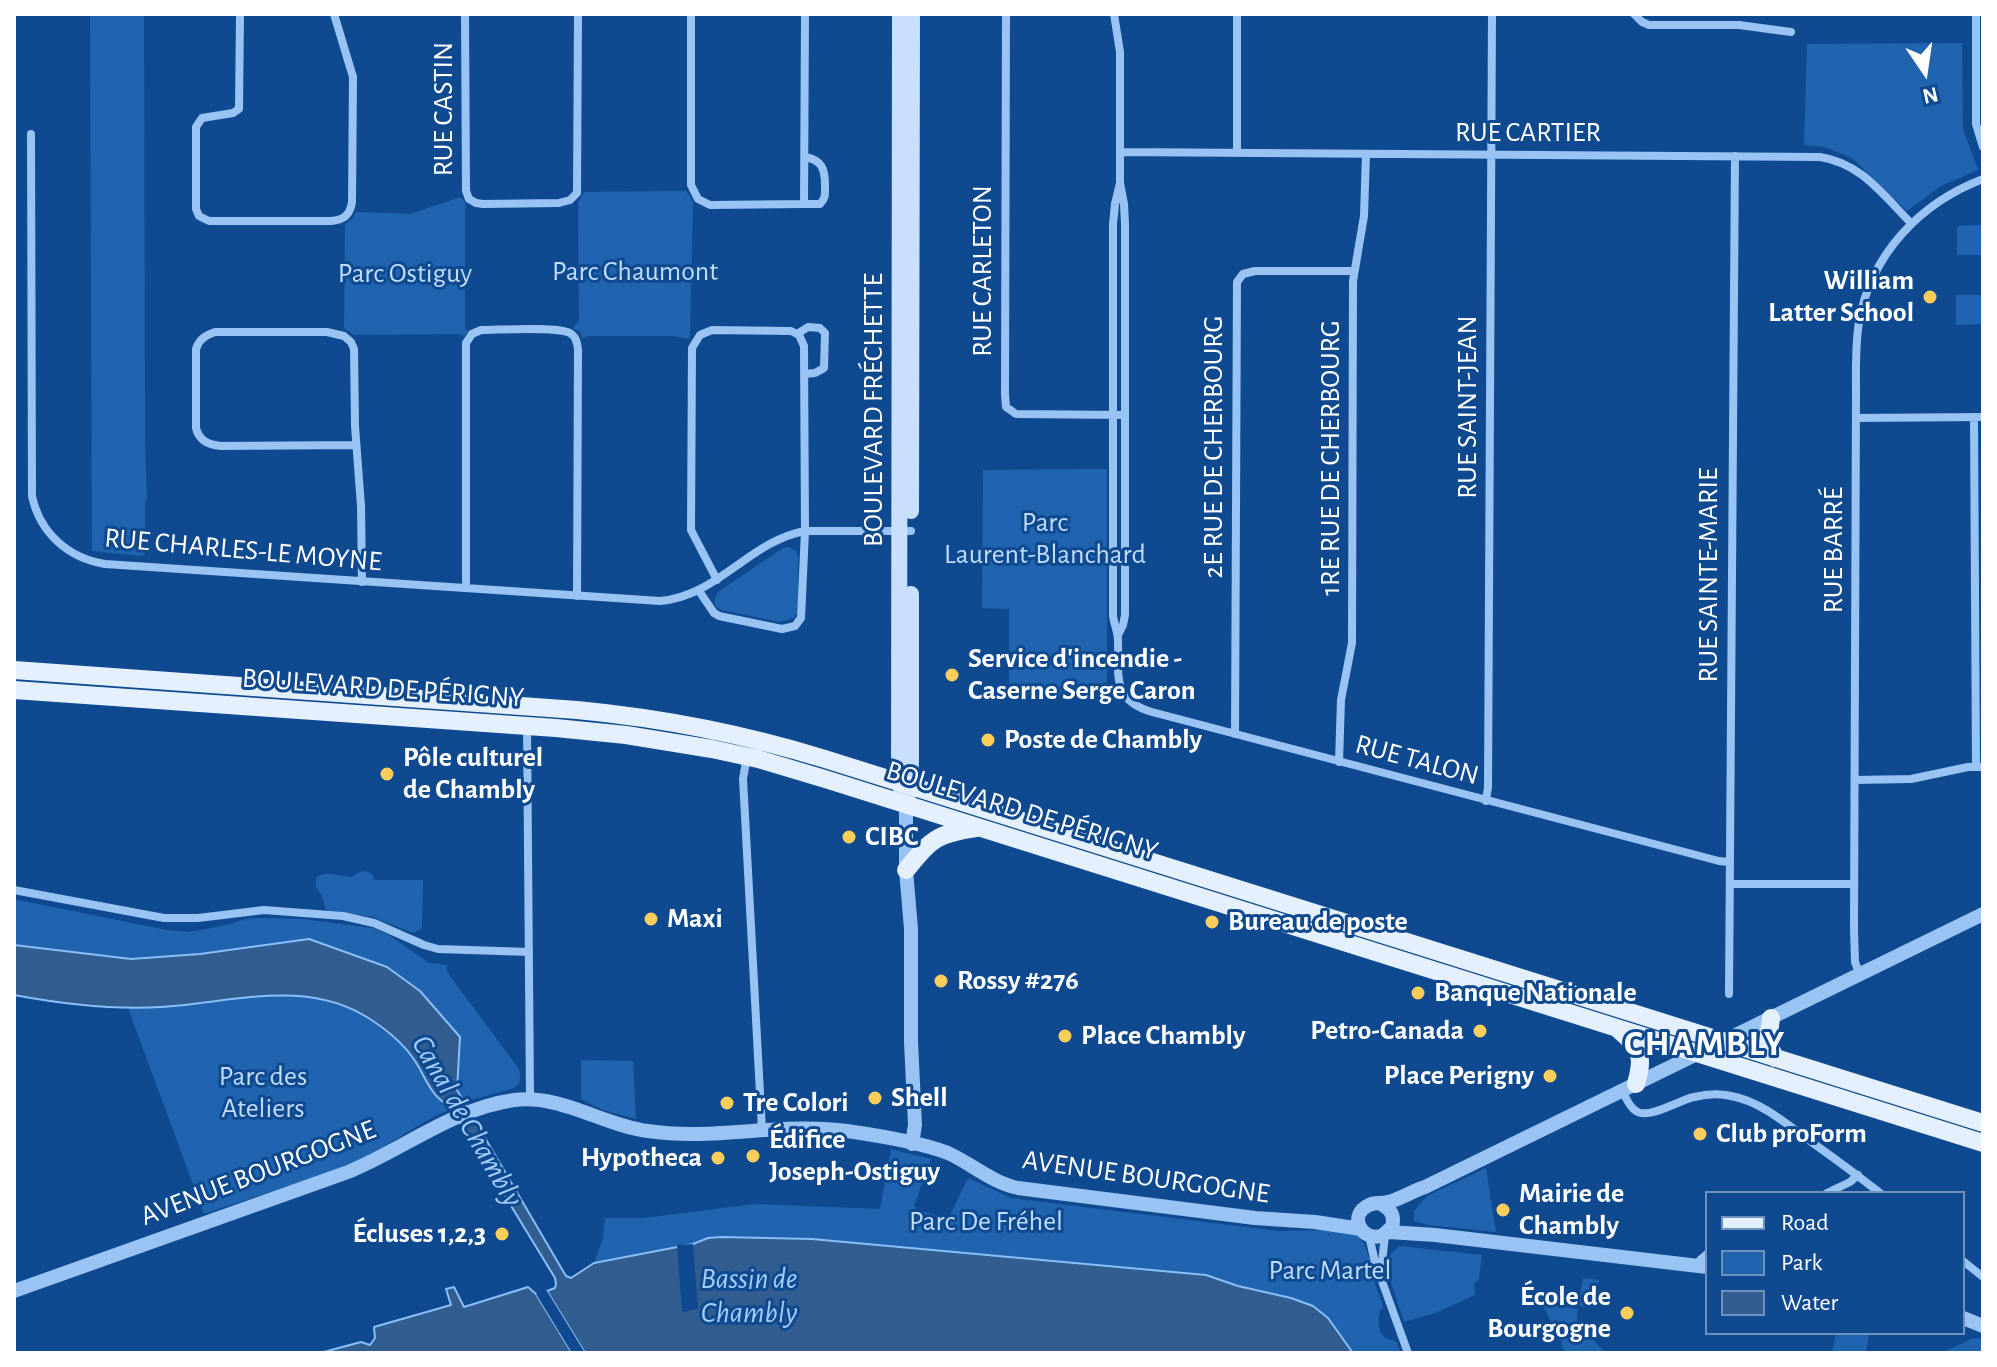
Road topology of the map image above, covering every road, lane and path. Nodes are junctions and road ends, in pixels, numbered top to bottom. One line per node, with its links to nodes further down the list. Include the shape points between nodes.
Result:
1 (240, 14): 2 (street, via 239,109 202,118 196,127 196,209 209,221 331,221 349,212 353,77)
2 (334, 14)
3 (465, 14): 4 (street, RUE CASTIN, via 467,197 476,203 554,204 570,200 578,191)
4 (578, 14)
5 (691, 14): 28 (street, via 693,191 710,205)
6 (805, 14): 25 (street)
7 (900, 14): 39 (main road, BOULEVARD FRÉCHETTE)
8 (912, 14): 39 (main road, BOULEVARD FRÉCHETTE)
9 (1006, 14): 33 (street, RUE CARLETON, via 1006,407 1016,414)
10 (1114, 14): 20 (street)
11 (1237, 14): 21 (street)
12 (1492, 14): 23 (street, RUE SAINT-JEAN)
13 (1634, 14): 16 (street, via 1649,25)
14 (1739, 14): 16 (street)
15 (1976, 14): 19 (street, via 1976,124)
16 (1739, 25): 17 (street)
17 (1791, 32)
18 (31, 134): 41 (street, RUE CHARLES-LE MOYNE, via 31,489 43,527 69,551 105,564)
19 (1983, 147)
20 (1120, 152): 21 (street, RUE CARTIER); 27 (street)
21 (1237, 153): 22 (street, RUE CARTIER)
22 (1366, 154): 23 (street, RUE CARTIER); 30 (street, 1RE RUE DE CHERBOURG, via 1364,216)
23 (1492, 155): 24 (street, RUE CARTIER); 56 (street, RUE SAINT-JEAN)
24 (1735, 156): 29 (street, RUE CARTIER, via 1844,162); 59 (street, RUE SAINTE-MARIE)
25 (805, 157): 28 (street); 28 (street, via 824,169 825,199)
26 (1983, 179): 29 (street, RUE BARRÉ, via 1944,198)
27 (1120, 183): 33 (street, via 1113,215); 34 (street, via 1125,224)
28 (804, 204)
29 (1911, 223): 36 (street, RUE BARRÉ, via 1883,260 1863,304)
30 (1354, 271): 50 (street, 2E RUE DE CHERBOURG, via 1255,271 1237,282); 52 (street, 1RE RUE DE CHERBOURG, via 1353,633 1341,700)
31 (797, 334): 32 (street, via 804,343); 32 (street, via 808,327 825,333 824,368); 40 (street, via 712,330 696,338 692,348 691,530)
32 (804, 374): 38 (street)
33 (1112, 415): 34 (street, RUE CARLETON); 45 (street, via 1113,616)
34 (1125, 415): 45 (street, via 1125,615)
35 (1979, 417): 36 (street); 53 (street)
36 (1856, 418): 54 (street, RUE BARRÉ)
37 (356, 445): 37 (street, via 354,353 348,338 327,332 215,332 201,340 196,349 196,428 203,440 221,446); 41 (street)
38 (805, 531): 39 (street, RUE CHARLES-LE MOYNE); 40 (street, RUE CHARLES-LE MOYNE, via 768,546); 43 (street, via 803,615 795,626 782,629 719,616)
39 (906, 531): 55 (main road, BOULEVARD FRÉCHETTE)
40 (717, 580): 43 (street, RUE CHARLES-LE MOYNE)
41 (362, 582): 42 (street, RUE CHARLES-LE MOYNE)
42 (466, 588): 44 (street, RUE CHARLES-LE MOYNE); 44 (street, via 466,343 481,330 554,330 572,335 578,349)
43 (699, 591): 44 (street, RUE CHARLES-LE MOYNE, via 660,601)
44 (577, 596)
45 (1118, 635): 50 (street, RUE TALON, via 1119,682 1130,702)
46 (14, 670): 48 (main road, BOULEVARD DE PÉRIGNY)
47 (14, 690): 49 (main road, BOULEVARD DE PÉRIGNY)
48 (529, 706): 49 (street); 55 (main road, BOULEVARD DE PÉRIGNY, via 711,729)
49 (527, 726): 51 (main road, BOULEVARD DE PÉRIGNY, via 626,735); 65 (street)
50 (1235, 734): 52 (street, RUE TALON)
51 (747, 756): 57 (main road, BOULEVARD DE PÉRIGNY); 76 (street, via 743,779)
52 (1339, 762): 56 (street, RUE TALON)
53 (1979, 767): 54 (street, via 1911,779)
54 (1855, 780): 62 (street, RUE BARRÉ)
55 (905, 784): 57 (main road, BOULEVARD FRÉCHETTE); 70 (main road, BOULEVARD DE PÉRIGNY)
56 (1486, 801): 59 (street, RUE TALON)
57 (906, 804): 58 (main road, BOULEVARD DE PÉRIGNY); 60 (street, BOULEVARD FRÉCHETTE)
58 (979, 828): 60 (main road, via 942,835); 69 (main road, BOULEVARD DE PÉRIGNY)
59 (1729, 862): 61 (street, RUE SAINTE-MARIE)
60 (906, 870): 78 (street, BOULEVARD FRÉCHETTE)
61 (1730, 884): 62 (street); 67 (street, RUE SAINTE-MARIE)
62 (1854, 884): 66 (street, RUE BARRÉ, via 1855,962)
63 (14, 890): 65 (street, via 164,918 255,910 332,914 374,923 431,948)
64 (1983, 914): 66 (street)
65 (529, 952): 74 (street)
66 (1860, 975): 68 (street)
67 (1729, 994)
68 (1771, 1018): 70 (street); 72 (main road, via 1767,1040)
69 (1617, 1028): 71 (main road, BOULEVARD DE PÉRIGNY); 73 (main road, via 1640,1055)
70 (1723, 1042): 71 (street); 72 (main road, BOULEVARD DE PÉRIGNY)
71 (1699, 1054): 73 (street); 77 (main road, BOULEVARD DE PÉRIGNY)
72 (1775, 1058): 75 (main road, BOULEVARD DE PÉRIGNY)
73 (1629, 1088): 79 (street, via 1635,1110 1643,1114 1702,1095 1741,1098); 80 (street)
74 (530, 1099): 76 (street, AVENUE BOURGOGNE, via 655,1132); 94 (street, AVENUE BOURGOGNE, via 487,1106 446,1121 348,1172)
75 (1983, 1123)
76 (762, 1130): 78 (street, AVENUE BOURGOGNE, via 835,1130)
77 (1983, 1143)
78 (912, 1144): 86 (street, AVENUE BOURGOGNE, via 944,1152 1018,1188)
79 (1858, 1175): 81 (street); 82 (street)
80 (1425, 1187): 83 (street); 85 (street)
81 (1831, 1191)
82 (1878, 1191)
83 (1381, 1204): 84 (street, via 1369,1204); 85 (street)
84 (1361, 1213): 86 (street, AVENUE BOURGOGNE); 87 (street)
85 (1393, 1216): 88 (street); 89 (street)
86 (1315, 1222): 87 (street, AVENUE BOURGOGNE)
87 (1365, 1232): 88 (street, via 1377,1238); 92 (street)
88 (1387, 1234): 89 (street); 92 (street)
89 (1435, 1235): 91 (street)
90 (1965, 1263): 93 (street)
91 (1702, 1267)
92 (1380, 1277): 95 (street)
93 (1983, 1277)
94 (14, 1289)
95 (1408, 1353)

